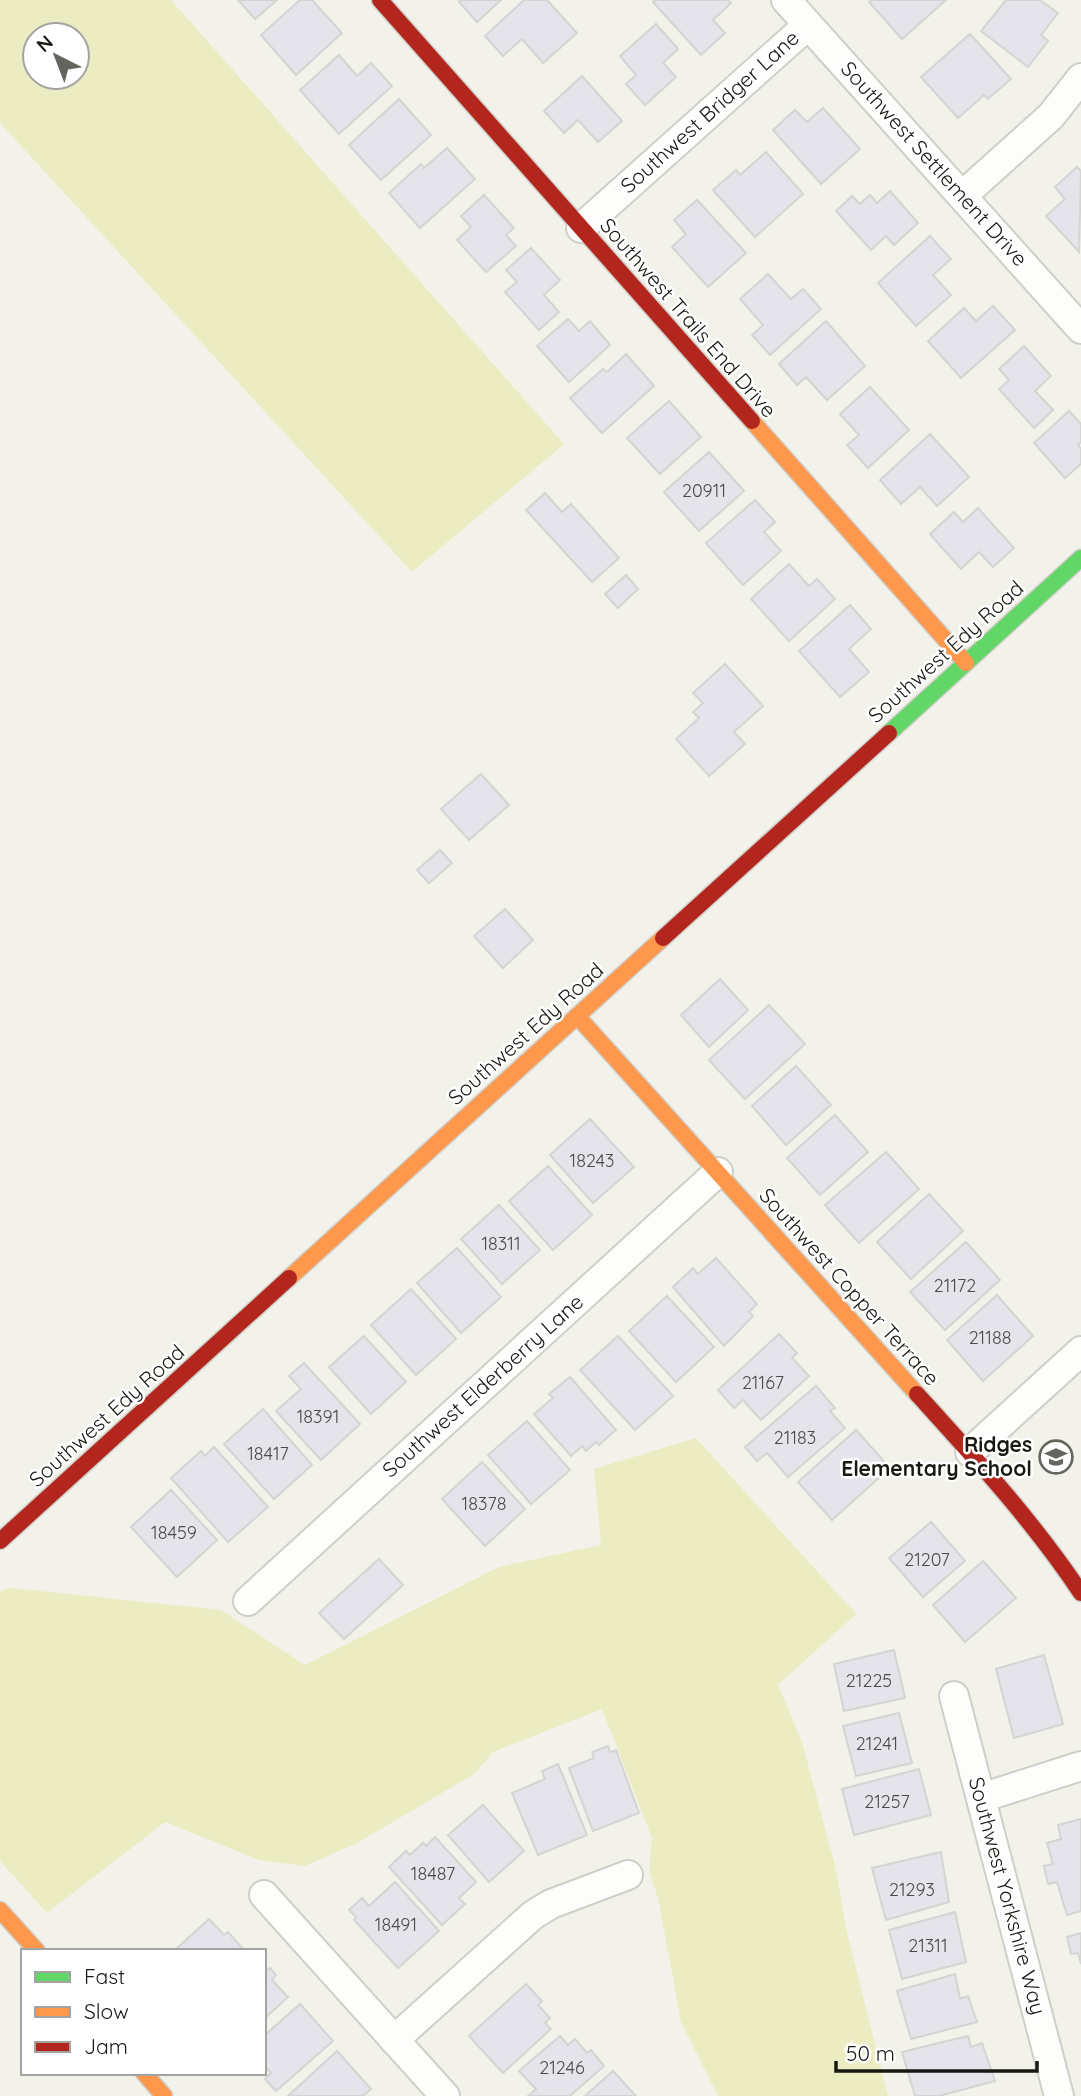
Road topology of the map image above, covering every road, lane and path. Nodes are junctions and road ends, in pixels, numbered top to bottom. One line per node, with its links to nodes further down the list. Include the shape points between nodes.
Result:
1 (380, 0): 6 (street, Southwest Trails End Drive)
2 (786, 0): 3 (street, Southwest Settlement Drive)
3 (808, 25): 5 (street, Southwest Settlement Drive); 6 (street, Southwest Bridger Lane)
4 (1081, 78): 5 (street, via 1051,116)
5 (963, 195): 7 (street, Southwest Settlement Drive)
6 (581, 228): 9 (street, Southwest Trails End Drive)
7 (1081, 329)
8 (1081, 558): 9 (street, Southwest Edy Road)
9 (965, 663): 10 (street, Southwest Edy Road)
10 (577, 1016): 11 (street, Southwest Copper Terrace); 14 (street, Southwest Edy Road)
11 (718, 1172): 13 (street, Southwest Copper Terrace); 16 (street, Southwest Elderberry Lane)
12 (1081, 1351): 13 (street)
13 (970, 1452): 15 (street, Southwest Copper Terrace, via 1039,1533)
14 (0, 1541)
15 (1081, 1593)
16 (248, 1601)
17 (954, 1696): 19 (street, Southwest Yorkshire Way)
18 (1081, 1766): 19 (street)
19 (981, 1798): 28 (street, Southwest Yorkshire Way)
20 (628, 1875): 24 (street, via 533,1915)
21 (264, 1895): 24 (street)
22 (0, 1910): 23 (street)
23 (35, 1949)
24 (394, 2040): 27 (street)
25 (147, 2075): 26 (street)
26 (164, 2096)
27 (445, 2096)
28 (1059, 2096)

